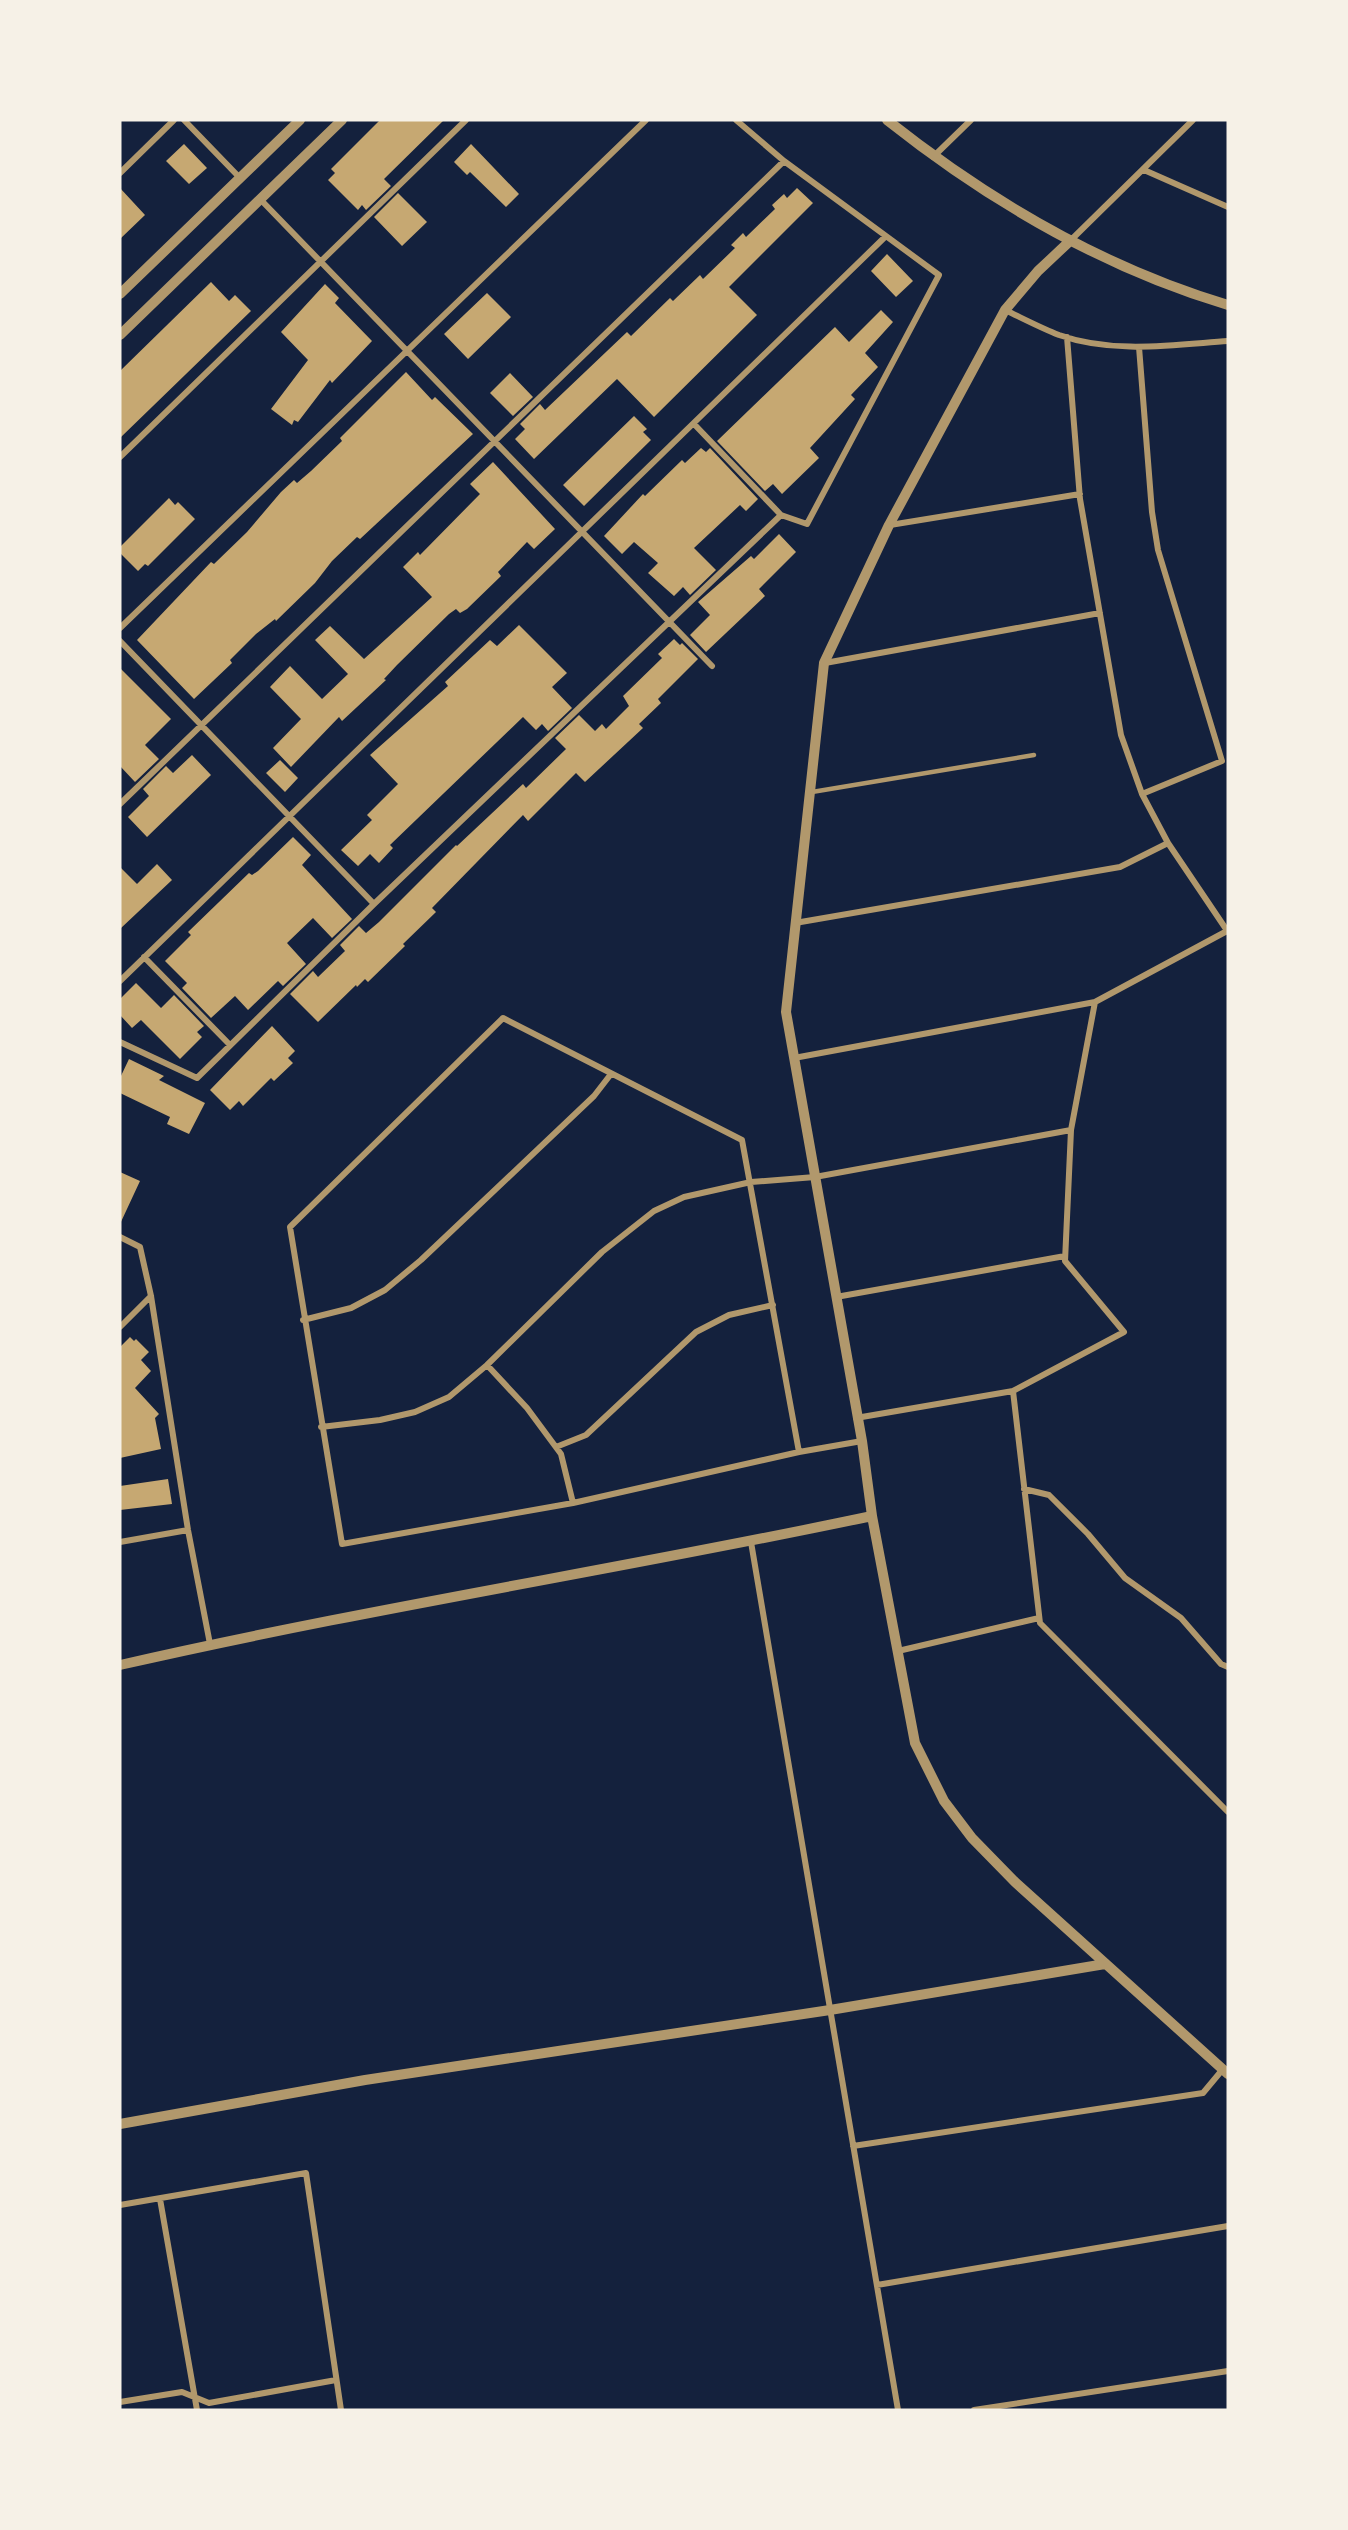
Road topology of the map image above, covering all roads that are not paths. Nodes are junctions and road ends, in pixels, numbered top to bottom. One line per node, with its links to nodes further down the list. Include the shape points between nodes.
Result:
1 (174, 120): 14 (street)
2 (184, 120): 15 (street)
3 (300, 120): 15 (street)
4 (342, 120): 16 (street)
5 (466, 120): 20 (street)
6 (646, 120): 28 (street)
7 (736, 120): 12 (street)
8 (887, 120): 11 (street)
9 (971, 120): 11 (street)
10 (1193, 120): 13 (street)
11 (933, 157): 19 (street, via 998,200)
12 (784, 161): 18 (street); 30 (street)
13 (1144, 170): 17 (street); 19 (street)
14 (120, 172)
15 (240, 178): 21 (street)
16 (260, 199): 20 (street); 24 (street)
17 (1228, 207)
18 (886, 236): 29 (street); 33 (street, via 939,275 807,524)
19 (1071, 240): 22 (street, via 1152,277); 23 (street)
20 (321, 263): 28 (street); 31 (street)
21 (120, 294)
22 (1228, 305)
23 (1005, 310): 25 (street); 34 (street)
24 (120, 335)
25 (1067, 337): 27 (street); 32 (street)
26 (1228, 341): 27 (street)
27 (1139, 347): 45 (street, via 1158,550 1222,761)
28 (406, 351): 30 (street); 38 (street)
29 (694, 424): 33 (street); 35 (street)
30 (495, 442): 35 (street); 42 (street)
31 (120, 457)
32 (1080, 494): 34 (street); 36 (street)
33 (781, 515): 37 (street)
34 (889, 525): 40 (street)
35 (582, 533): 37 (street); 47 (street)
36 (1100, 613): 40 (street); 45 (street, via 1121,735)
37 (670, 623): 41 (street); 49 (street)
38 (120, 628)
39 (120, 640): 42 (street)
40 (824, 663): 44 (street)
41 (712, 666)
42 (202, 725): 46 (street); 47 (street)
43 (1034, 755): 44 (lane)
44 (809, 793): 50 (street)
45 (1142, 794): 48 (street)
46 (120, 804)
47 (289, 815): 49 (street); 52 (street)
48 (1168, 843): 50 (street, via 1120,867); 51 (street)
49 (374, 904): 56 (street)
50 (794, 923): 57 (street, via 786,1012)
51 (1228, 932): 54 (street)
52 (144, 957): 53 (street); 56 (street)
53 (120, 981)
54 (1095, 1002): 57 (street); 59 (street)
55 (120, 1042): 56 (street, via 196,1078)
56 (230, 1045)
57 (794, 1058): 60 (street)
58 (611, 1074): 61 (street, via 742,1140); 67 (street, via 594,1096 385,1290 351,1308); 67 (street, via 503,1018 290,1227)
59 (1071, 1130): 60 (street); 63 (street)
60 (815, 1178): 61 (street); 65 (street)
61 (752, 1182): 66 (street); 69 (street, via 684,1197 654,1210 602,1252)
62 (120, 1237): 64 (street, via 140,1247)
63 (1065, 1256): 65 (street); 70 (street, via 1065,1261 1124,1332)
64 (152, 1296): 68 (street); 79 (street)
65 (835, 1297): 71 (street)
66 (773, 1305): 74 (street, via 729,1315 696,1332 586,1434); 75 (street)
67 (303, 1320): 72 (street)
68 (120, 1327)
69 (487, 1365): 72 (street, via 449,1397 414,1412); 74 (street)
70 (1013, 1391): 71 (street); 76 (street)
71 (855, 1418): 73 (street)
72 (321, 1427): 77 (street, via 342,1544)
73 (862, 1441): 75 (street); 78 (street)
74 (556, 1447): 77 (street)
75 (799, 1452): 77 (street)
76 (1024, 1490): 82 (street); 86 (street, via 1048,1495 1125,1578 1181,1618)
77 (573, 1503)
78 (872, 1516): 81 (street); 84 (street)
79 (188, 1530): 80 (street); 83 (street)
80 (120, 1542)
81 (752, 1542): 83 (street); 89 (street)
82 (1039, 1618): 84 (street); 87 (street)
83 (210, 1644): 85 (street)
84 (897, 1651): 88 (street, via 915,1743 944,1801 972,1838 1015,1882)
85 (120, 1665)
86 (1228, 1667)
87 (1228, 1812)
88 (1105, 1964): 89 (street); 90 (street)
89 (830, 2010): 91 (street, via 357,2081); 92 (street)
90 (1225, 2071): 92 (street, via 1203,2093)
91 (120, 2124)
92 (854, 2146): 96 (street)
93 (160, 2199): 94 (street); 98 (street, via 306,2173); 99 (street)
94 (120, 2205)
95 (1228, 2226): 96 (street)
96 (877, 2285): 103 (street)
97 (1228, 2371): 104 (street)
98 (336, 2380): 99 (street, via 209,2403); 102 (street)
99 (195, 2397): 100 (street, via 182,2392); 101 (street)
100 (120, 2402)
101 (197, 2410)
102 (341, 2410)
103 (898, 2410)
104 (974, 2410)

